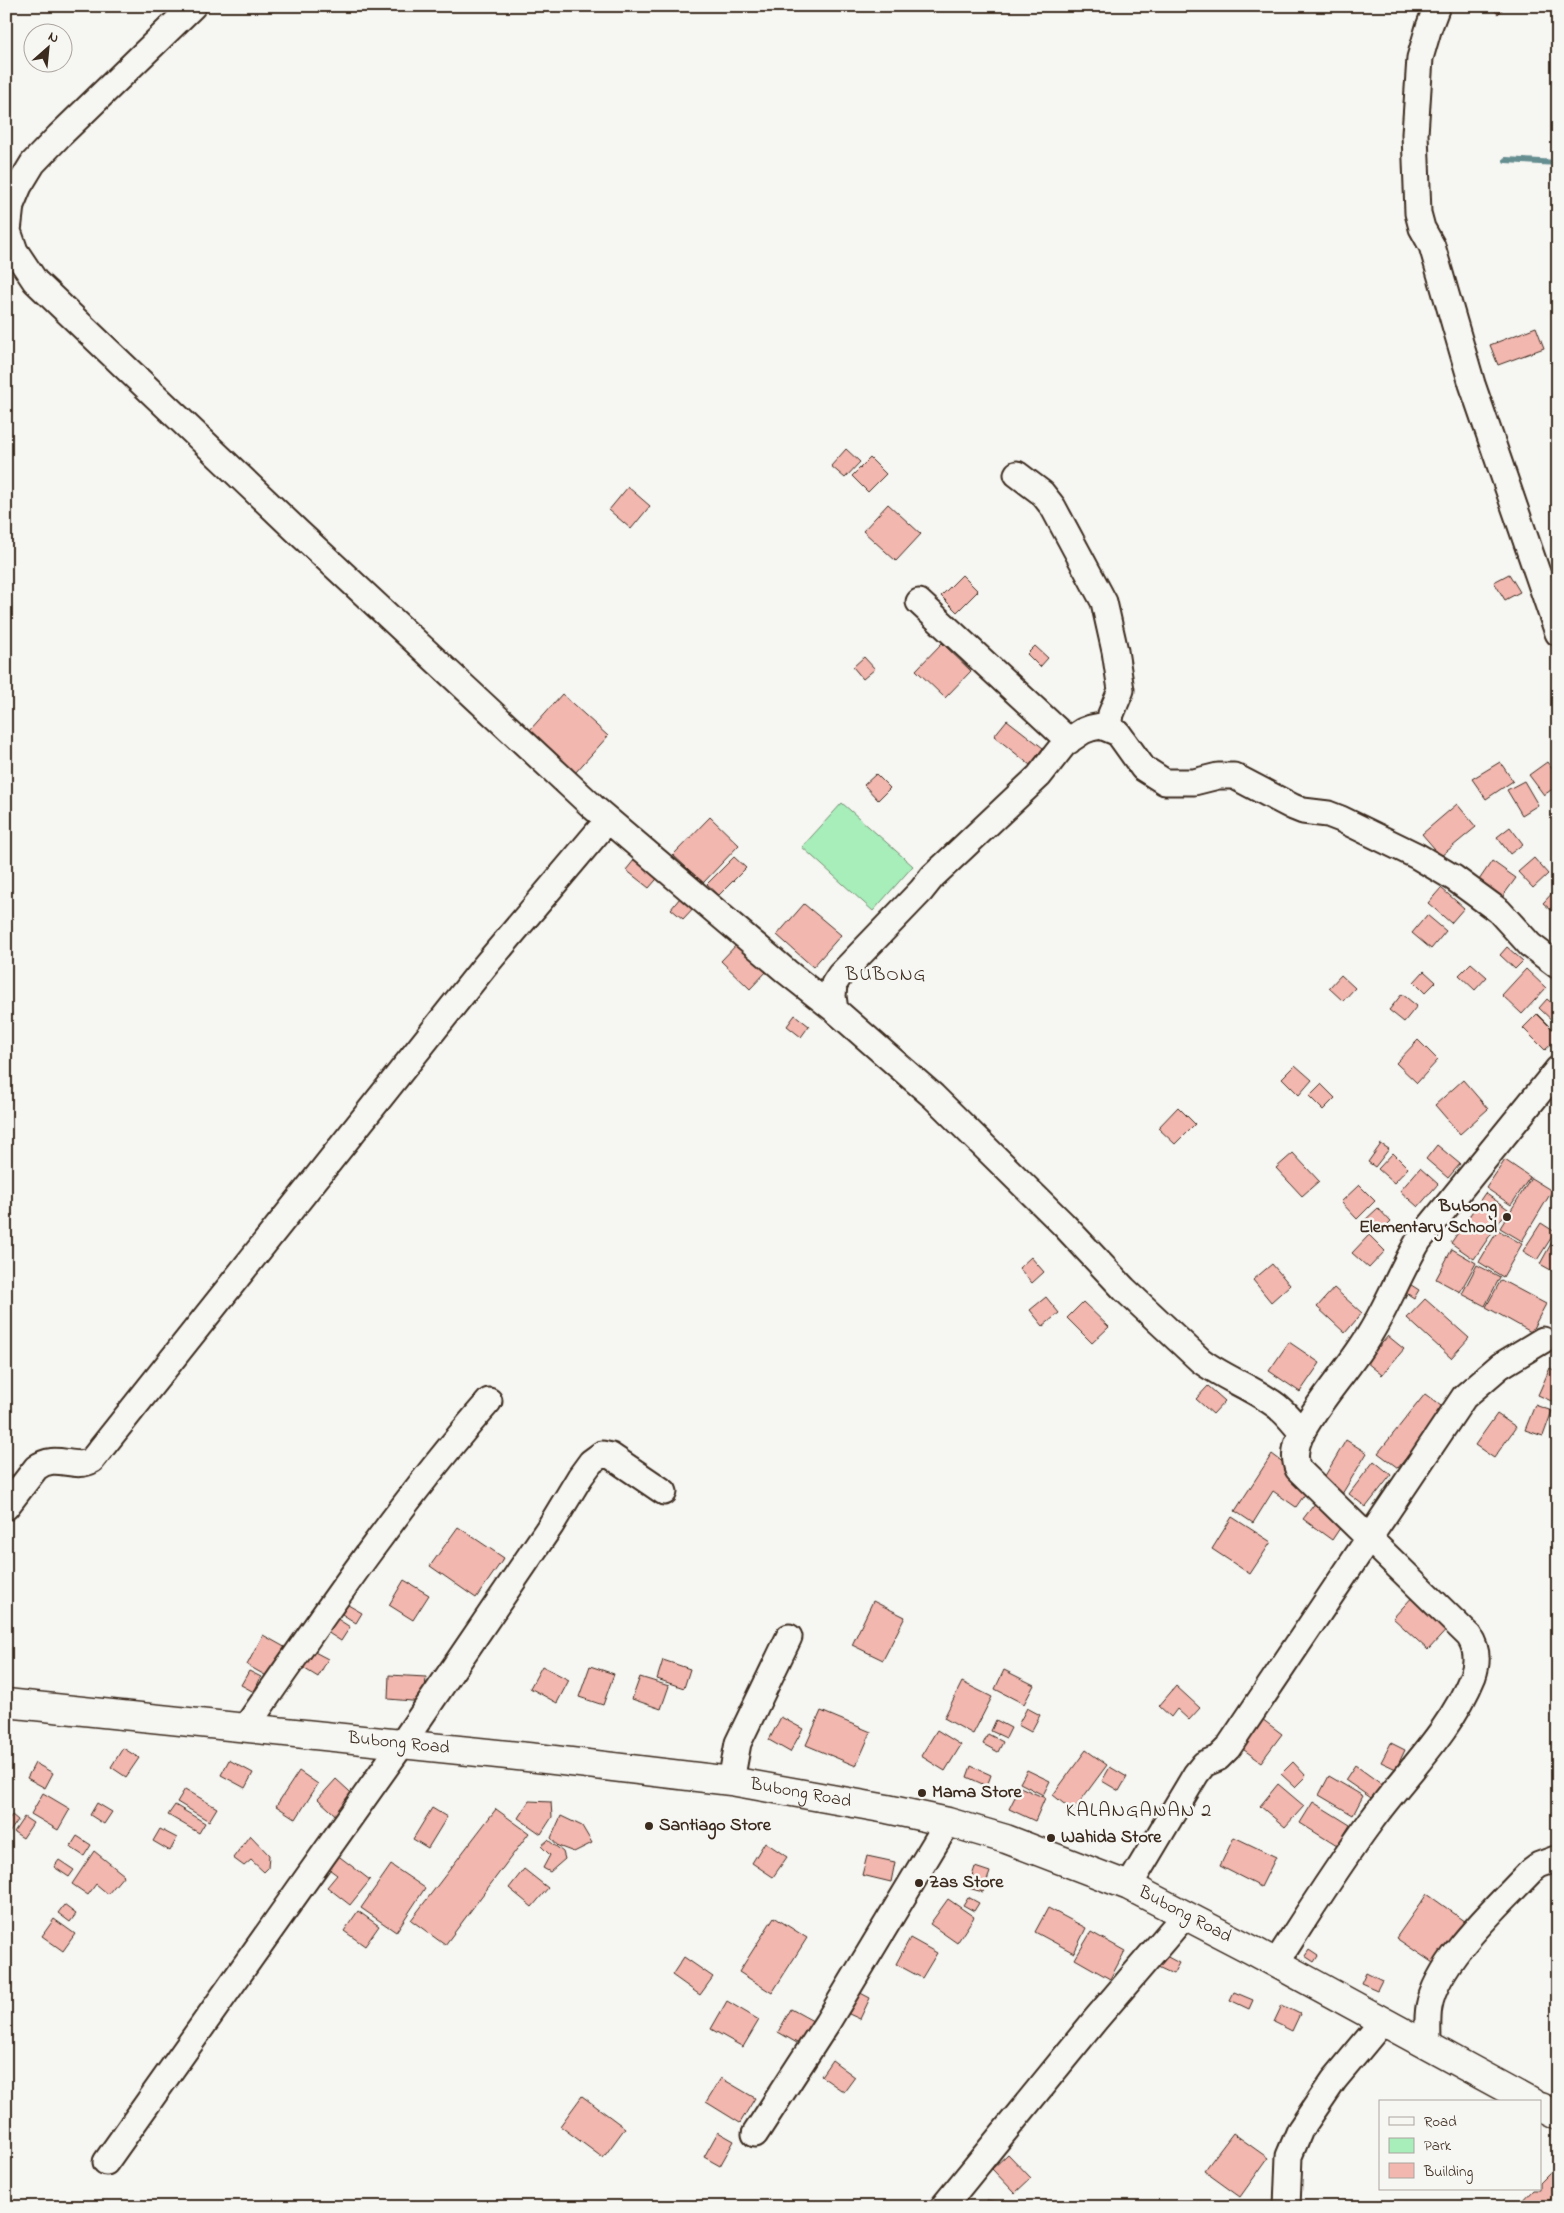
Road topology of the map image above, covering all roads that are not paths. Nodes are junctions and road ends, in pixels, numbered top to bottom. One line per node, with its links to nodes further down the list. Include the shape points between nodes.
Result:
1 (193, 6): 8 (street, via 33,163 19,186 8,220 15,251 35,281 56,303)
2 (1437, 6): 5 (street, via 1420,58 1417,86 1418,213 1432,246 1472,384)
3 (1017, 474): 6 (street, via 1042,493 1052,507 1104,602 1121,690)
4 (919, 602): 7 (street)
5 (1558, 633)
6 (1109, 728): 7 (street, via 1091,728); 9 (street, via 1118,733 1143,768 1165,782 1194,782 1234,776 1293,807 1341,819 1417,856 1499,910 1530,945)
7 (1069, 740): 10 (street, via 1039,776 933,876 848,966 834,984)
8 (608, 820): 10 (street); 16 (street, via 484,967 92,1460 81,1464 54,1460 42,1463)
9 (1558, 966)
10 (835, 1010): 14 (street, via 975,1136 1124,1289 1200,1360 1270,1400)
11 (1558, 1069): 14 (street, via 1419,1240 1371,1332)
12 (1543, 1340): 17 (street, via 1500,1366 1464,1397)
13 (489, 1401): 20 (street, via 456,1439 328,1608)
14 (1302, 1433): 17 (street, via 1295,1454 1298,1469)
15 (664, 1492): 21 (street, via 611,1456 597,1456)
16 (6, 1507)
17 (1369, 1538): 25 (street, via 1226,1751 1204,1764 1196,1774); 27 (street, via 1469,1636 1475,1645 1474,1674 1453,1715 1371,1820)
18 (789, 1638): 22 (street, via 738,1743)
19 (6, 1703): 20 (main road, Bubong Road)
20 (246, 1727): 21 (main road, Bubong Road)
21 (402, 1744): 22 (main road, Bubong Road); 34 (street)
22 (731, 1781): 23 (main road, Bubong Road)
23 (948, 1822): 25 (main road, Bubong Road, via 1006,1839); 33 (street, via 827,2023)
24 (1558, 1858): 29 (street, via 1539,1864 1531,1871 1476,1929 1447,1966 1429,2006)
25 (1129, 1886): 26 (main road, Bubong Road)
26 (1184, 1915): 27 (main road, Bubong Road); 35 (street)
27 (1276, 1963): 28 (main road, Bubong Road)
28 (1383, 2021): 29 (main road, Bubong Road); 36 (street, via 1334,2080 1300,2130 1290,2156)
29 (1428, 2045): 30 (main road, Bubong Road)
30 (1528, 2100)
31 (1542, 2108): 32 (main road)
32 (1558, 2116)
33 (755, 2134)
34 (106, 2162)
35 (942, 2207)
36 (1287, 2207)

